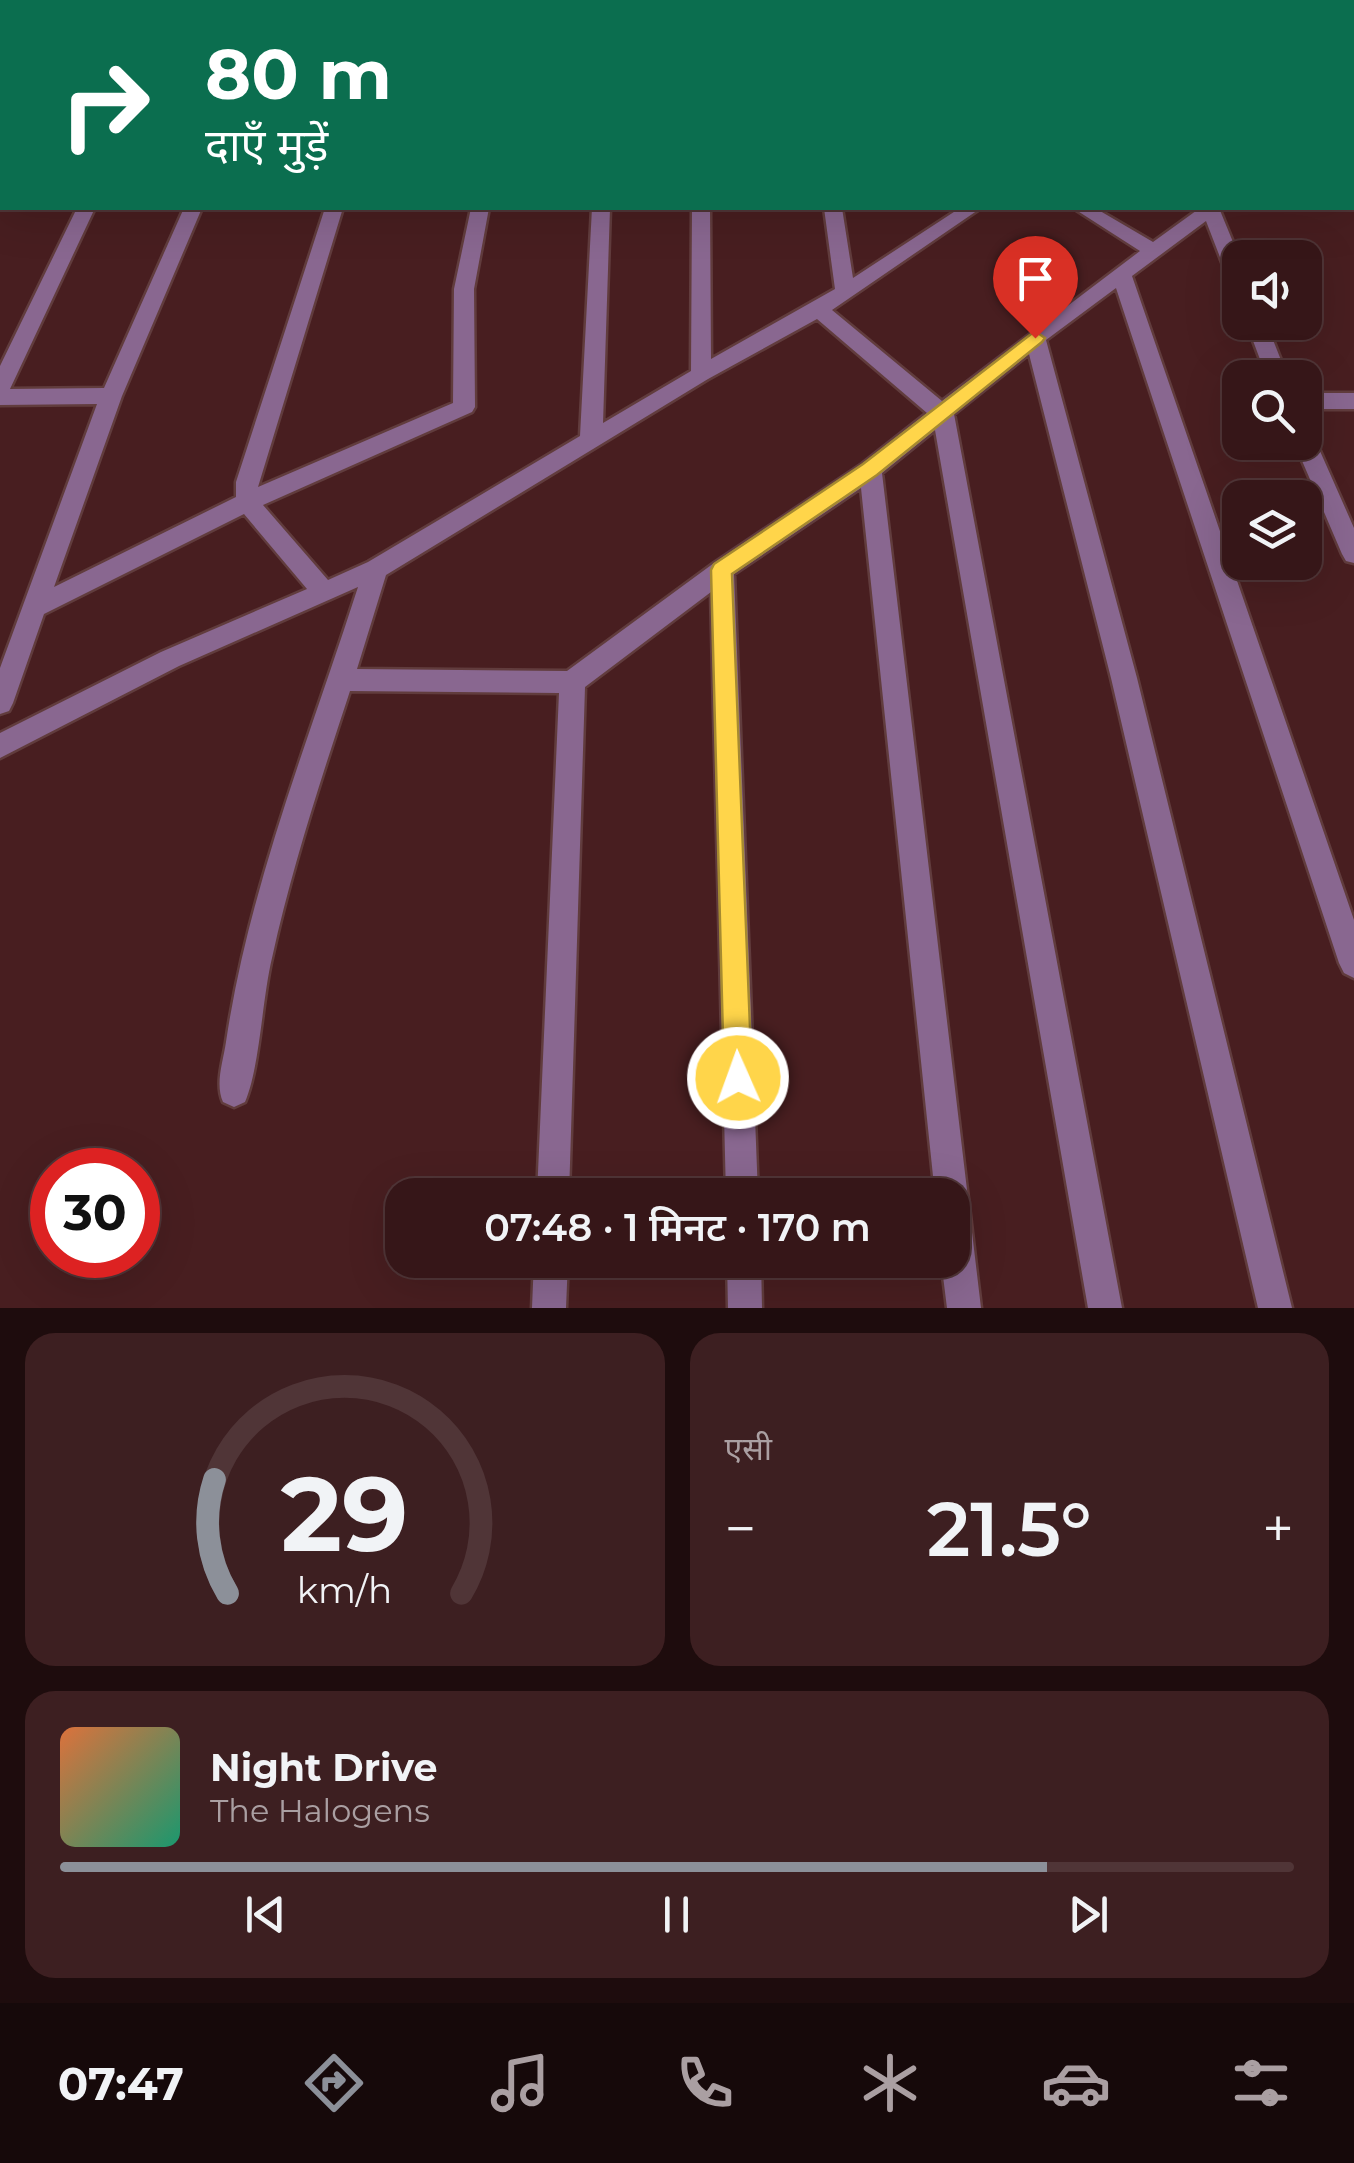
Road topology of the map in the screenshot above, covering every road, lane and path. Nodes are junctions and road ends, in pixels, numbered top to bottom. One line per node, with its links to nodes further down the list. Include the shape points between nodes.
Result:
1 (85, 210): 20 (street)
2 (192, 210): 21 (street)
3 (333, 210): 29 (street, via 246,482)
4 (480, 210): 29 (street, via 464,288 464,407)
5 (601, 210): 26 (street)
6 (701, 210): 19 (street)
7 (832, 210): 16 (street)
8 (964, 210): 12 (street)
9 (1085, 210): 14 (street)
10 (1207, 210): 14 (street)
11 (1211, 210): 13 (street)
12 (938, 217): 16 (street)
13 (1223, 240)
14 (1154, 251): 15 (street)
15 (1122, 275): 18 (street); 39 (street)
16 (845, 292): 17 (street)
17 (819, 309): 19 (street); 25 (street)
18 (1035, 338): 25 (street); 51 (street)
19 (701, 374): 26 (street)
20 (0, 388)
21 (111, 396): 22 (street); 34 (street)
22 (0, 397)
23 (1354, 401): 24 (street)
24 (1322, 402)
25 (942, 414): 28 (street); 50 (street)
26 (591, 440): 31 (street)
27 (1313, 460): 30 (street)
28 (870, 470): 32 (street); 43 (street)
29 (247, 502): 33 (street); 34 (street)
30 (1354, 554)
31 (376, 569): 33 (street); 35 (street)
32 (722, 570): 36 (street); 42 (street)
33 (324, 592): 38 (street, via 170,659)
34 (34, 608): 37 (street)
35 (343, 680): 36 (street); 40 (street, via 273,895)
36 (572, 682): 41 (street)
37 (0, 703)
38 (0, 746)
39 (1354, 962)
40 (234, 1091)
41 (554, 1178)
42 (741, 1178)
43 (949, 1178)
44 (550, 1278): 47 (street)
45 (744, 1278): 48 (street)
46 (960, 1278): 49 (street)
47 (549, 1308)
48 (745, 1308)
49 (964, 1308)
50 (1105, 1308)
51 (1275, 1308)

